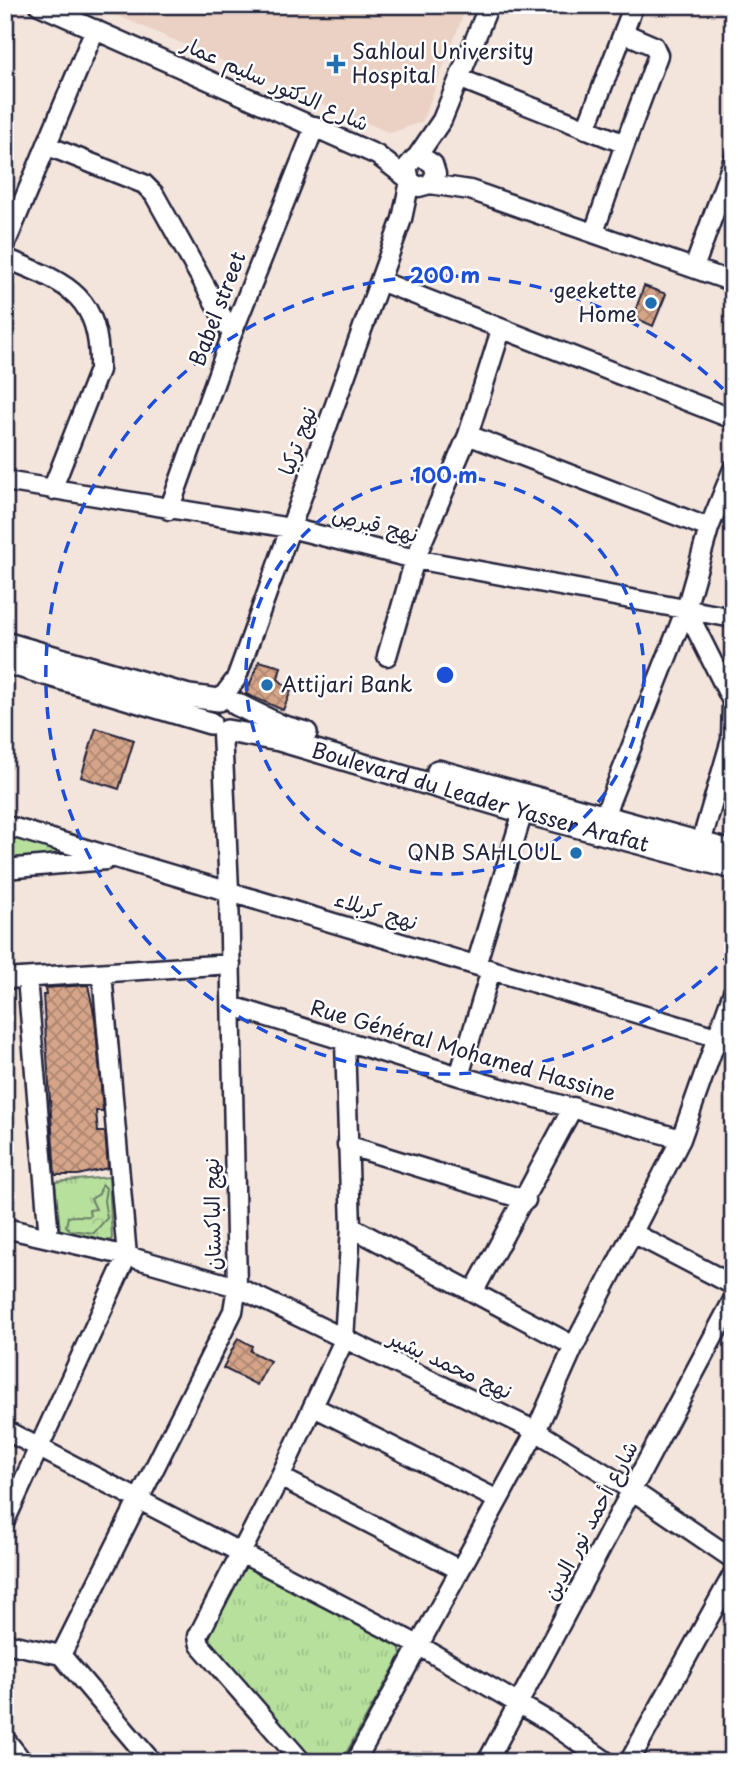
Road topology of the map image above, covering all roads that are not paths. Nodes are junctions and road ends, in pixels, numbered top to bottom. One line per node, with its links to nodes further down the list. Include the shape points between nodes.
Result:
1 (39, 5): 4 (street, شارع الدكتور سليم عمار)
2 (489, 5): 6 (street)
3 (634, 5): 5 (street)
4 (95, 29): 7 (street, شارع الدكتور سليم عمار); 10 (street)
5 (624, 33): 8 (street); 9 (street, via 654,46 658,55)
6 (461, 79): 8 (street); 12 (street)
7 (315, 126): 12 (street, شارع الدكتور سليم عمار); 20 (street, Babel street)
8 (586, 129): 9 (street)
9 (625, 144): 13 (street)
10 (48, 146): 14 (street); 20 (street, via 144,184 154,194)
11 (733, 161): 16 (street)
12 (421, 172): 13 (street); 17 (street, نهج تركيا)
13 (594, 232): 16 (street)
14 (5, 245)
15 (5, 258): 25 (street, via 71,288 82,301 99,349 99,370)
16 (694, 268): 18 (street)
17 (380, 281): 19 (street); 28 (street, نهج تركيا)
18 (733, 282)
19 (502, 330): 21 (street); 22 (street)
20 (232, 334): 27 (street, Babel street)
21 (733, 419)
22 (468, 435): 29 (street); 30 (street)
23 (733, 469): 26 (street)
24 (5, 481): 25 (street, نهج قبرص)
25 (52, 490): 27 (street, نهج قبرص)
26 (728, 496): 29 (street)
27 (169, 510): 28 (street, نهج قبرص)
28 (290, 528): 30 (street, نهج قبرص); 36 (street, نهج تركيا)
29 (709, 528): 31 (street)
30 (415, 559): 31 (street, نهج قبرص); 34 (street)
31 (687, 609): 32 (street, نهج قبرص); 39 (street); 41 (street, via 732,701 731,740)
32 (733, 618)
33 (5, 643): 36 (main road, Boulevard du Leader Yasser Arafat, via 189,696)
34 (387, 656)
35 (5, 662): 37 (main road, Boulevard du Leader Yasser Arafat)
36 (228, 702): 37 (main road, via 208,712); 37 (main road, via 240,713 239,723); 39 (main road, Boulevard du Leader Yasser Arafat, via 281,726)
37 (220, 729): 38 (main road, Boulevard du Leader Yasser Arafat, via 279,740); 46 (street, نهج الباكستان)
38 (523, 812): 44 (main road, Boulevard du Leader Yasser Arafat); 48 (street)
39 (604, 816): 41 (main road, Boulevard du Leader Yasser Arafat)
40 (5, 825): 43 (street, نهج كربلاء)
41 (701, 843): 42 (main road, Boulevard du Leader Yasser Arafat)
42 (733, 852)
43 (115, 860): 45 (street); 46 (street, نهج كربلاء)
44 (733, 868)
45 (5, 869)
46 (229, 890): 47 (street, نهج الباكستان); 48 (street, نهج كربلاء)
47 (231, 964): 49 (street); 53 (street, نهج الباكستان)
48 (484, 968): 54 (street, نهج كربلاء); 56 (street)
49 (102, 973): 50 (street); 65 (street)
50 (27, 978): 51 (street); 64 (street)
51 (5, 979)
52 (733, 992): 54 (street)
53 (232, 1006): 55 (street, Rue Général Mohamed Hassine); 67 (street, نهج الباكستان)
54 (725, 1040): 58 (street)
55 (345, 1042): 56 (street, Rue Général Mohamed Hassine); 59 (street)
56 (459, 1076): 57 (street, Rue Général Mohamed Hassine)
57 (573, 1107): 58 (street, Rue Général Mohamed Hassine); 60 (street)
58 (681, 1139): 63 (street)
59 (347, 1145): 60 (street); 61 (street)
60 (526, 1200): 68 (street)
61 (351, 1227): 68 (street); 70 (street)
62 (5, 1228): 64 (street, نهج محمد بشير)
63 (633, 1233): 66 (street); 71 (street)
64 (49, 1238): 65 (street, نهج محمد بشير)
65 (127, 1256): 67 (street, نهج محمد بشير); 75 (street)
66 (733, 1285)
67 (237, 1287): 70 (street, نهج محمد بشير); 78 (street, نهج الباكستان, via 233,1311)
68 (474, 1291): 71 (street)
69 (733, 1300): 77 (street, شارع أحمد نور الدين)
70 (344, 1340): 72 (street); 74 (street, نهج محمد بشير)
71 (574, 1346): 74 (street)
72 (314, 1407): 76 (street); 79 (street)
73 (5, 1430): 75 (street)
74 (536, 1431): 77 (street, نهج محمد بشير); 79 (street)
75 (39, 1446): 78 (street); 80 (street)
76 (280, 1477): 81 (street); 83 (street)
77 (633, 1491): 82 (street, نهج محمد بشير); 88 (street, شارع أحمد نور الدين)
78 (136, 1500): 81 (street); 87 (street, نهج الباكستان)
79 (498, 1500): 83 (street)
80 (5, 1521)
81 (240, 1552): 86 (street); 92 (street, via 198,1641)
82 (733, 1559)
83 (458, 1569): 86 (street)
84 (733, 1574): 96 (street)
85 (5, 1643): 87 (street)
86 (418, 1645): 88 (street); 93 (street)
87 (61, 1655): 91 (street)
88 (518, 1704): 94 (street, شارع أحمد نور الدين); 95 (street)
89 (5, 1739): 90 (street)
90 (23, 1762)
91 (152, 1762)
92 (302, 1762)
93 (355, 1762)
94 (488, 1762)
95 (607, 1762)
96 (629, 1762)

